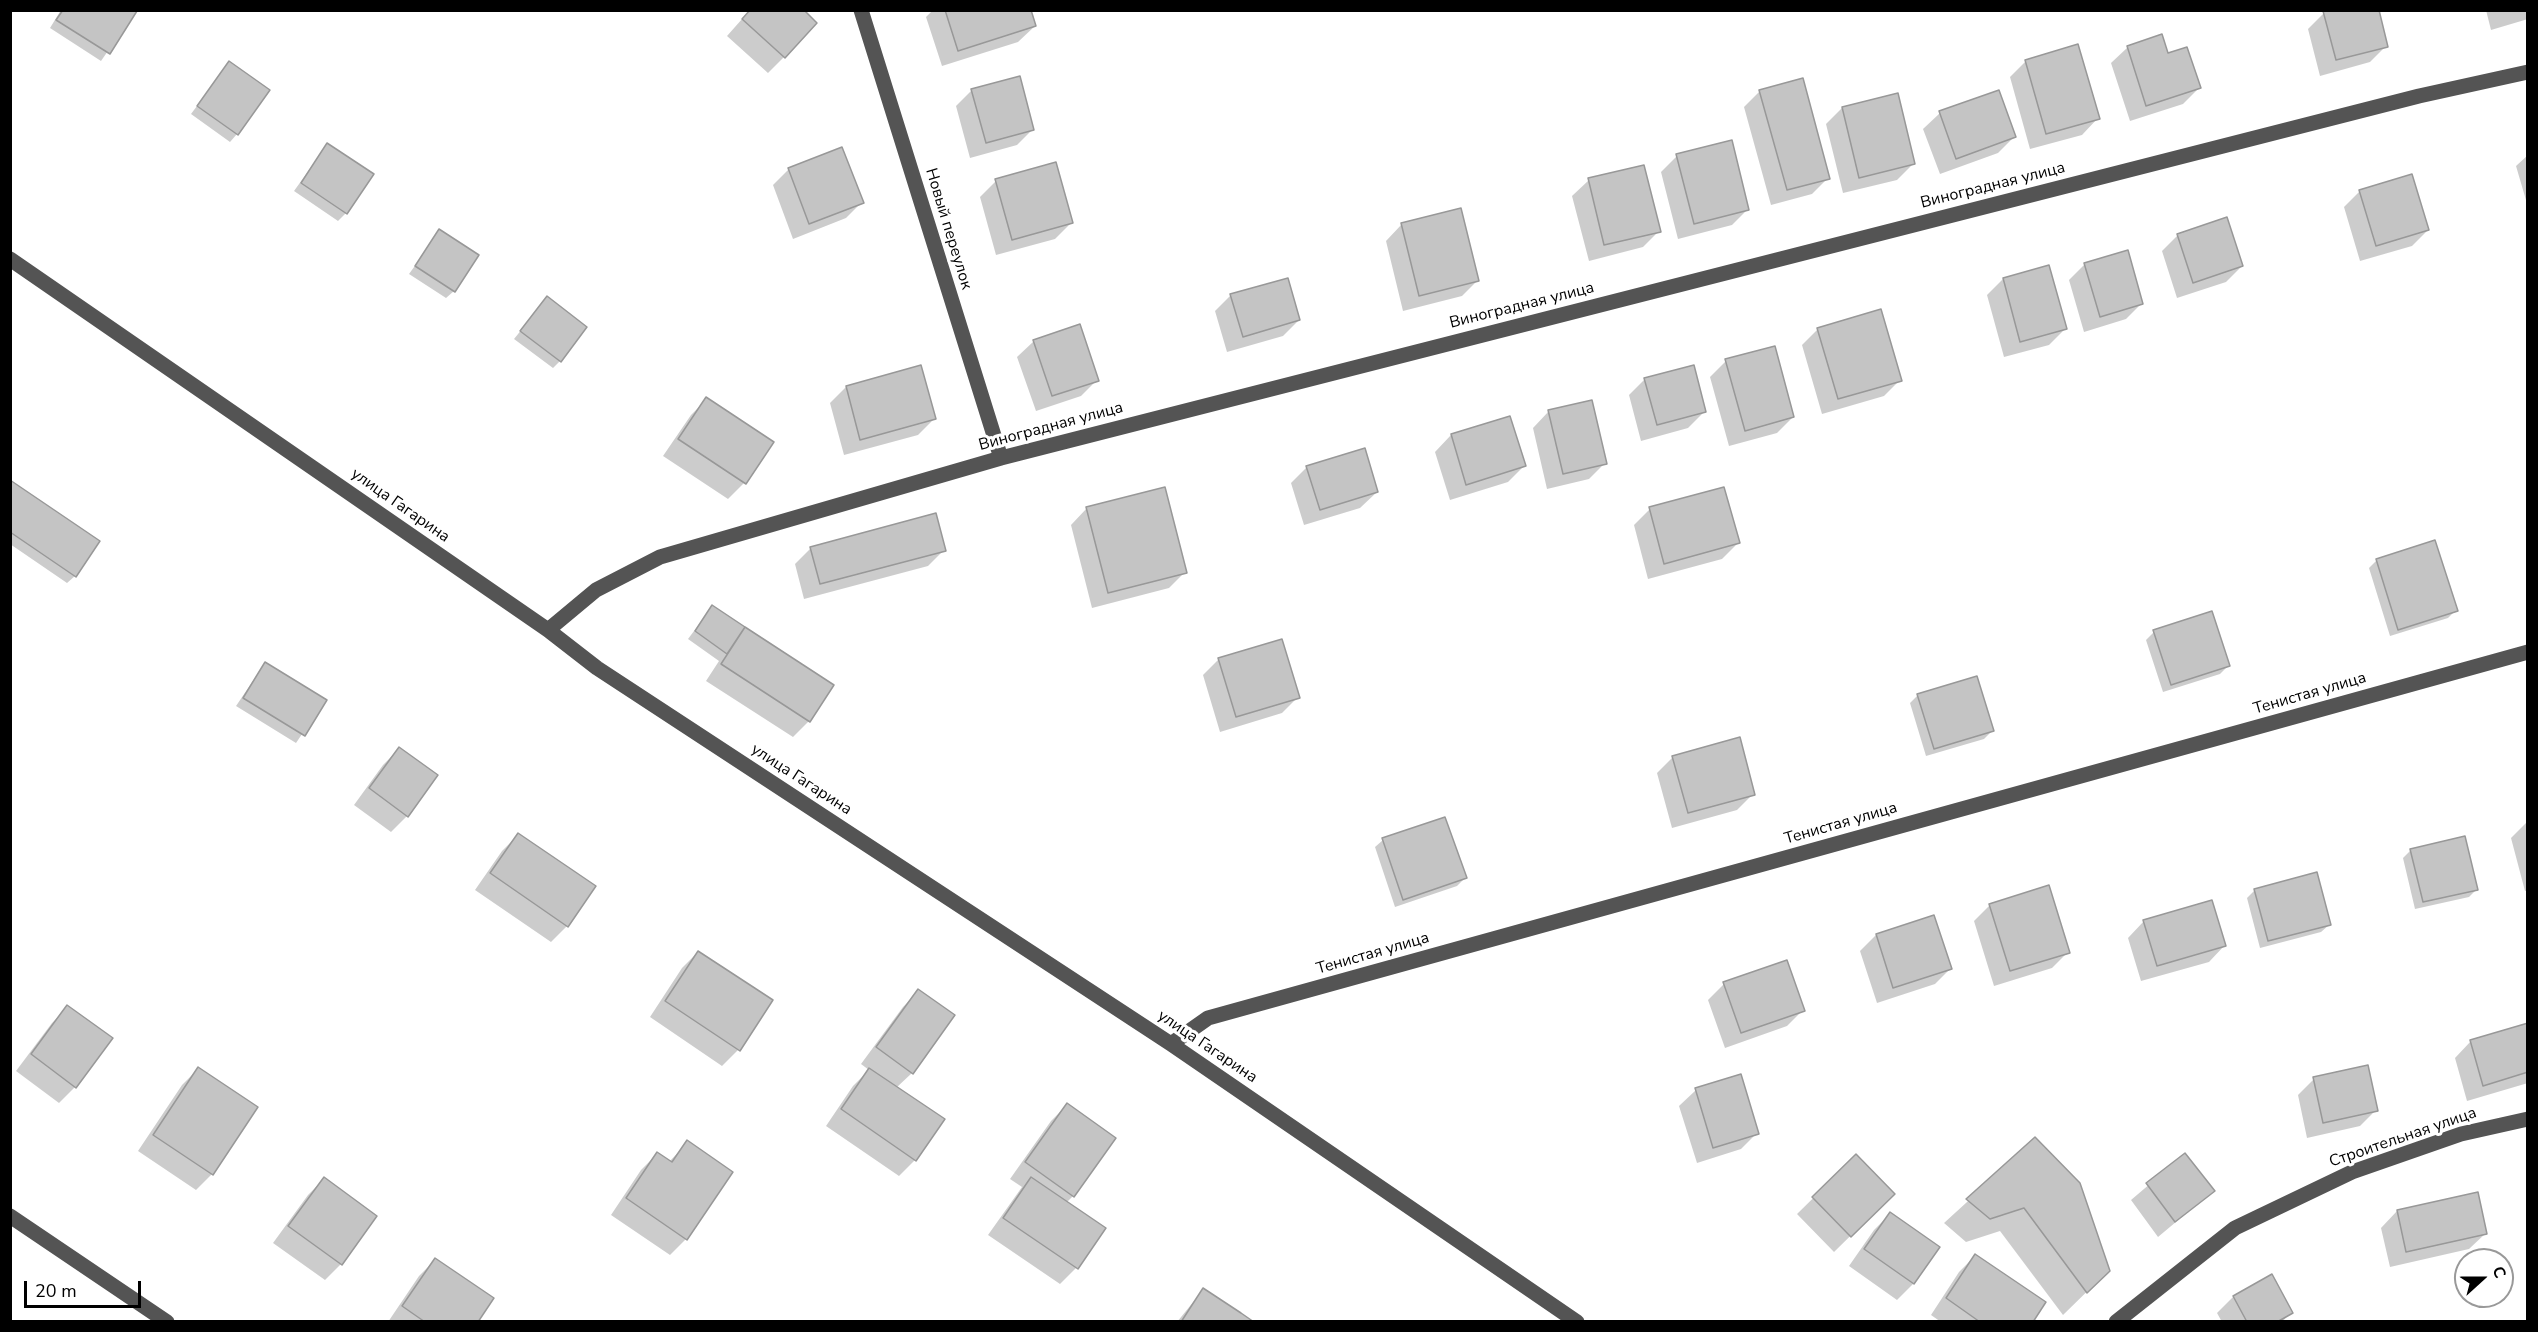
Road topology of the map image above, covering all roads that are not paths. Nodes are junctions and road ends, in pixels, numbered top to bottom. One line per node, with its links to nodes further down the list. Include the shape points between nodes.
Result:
1 (861, 10): 4 (street, Новый переулок)
2 (2528, 72): 4 (street, Виноградная улица, via 2420,96)
3 (10, 260): 5 (street, улица Гагарина)
4 (1001, 458): 5 (street, Виноградная улица, via 660,557 596,590)
5 (548, 630): 7 (street, улица Гагарина, via 597,668)
6 (2528, 652): 7 (street, Тенистая улица, via 1208,1018)
7 (1171, 1044): 11 (street, улица Гагарина)
8 (2528, 1119): 12 (street, Строительная улица, via 2461,1134 2352,1172 2235,1228)
9 (10, 1216): 10 (street)
10 (167, 1322)
11 (1577, 1322)
12 (2116, 1322)

